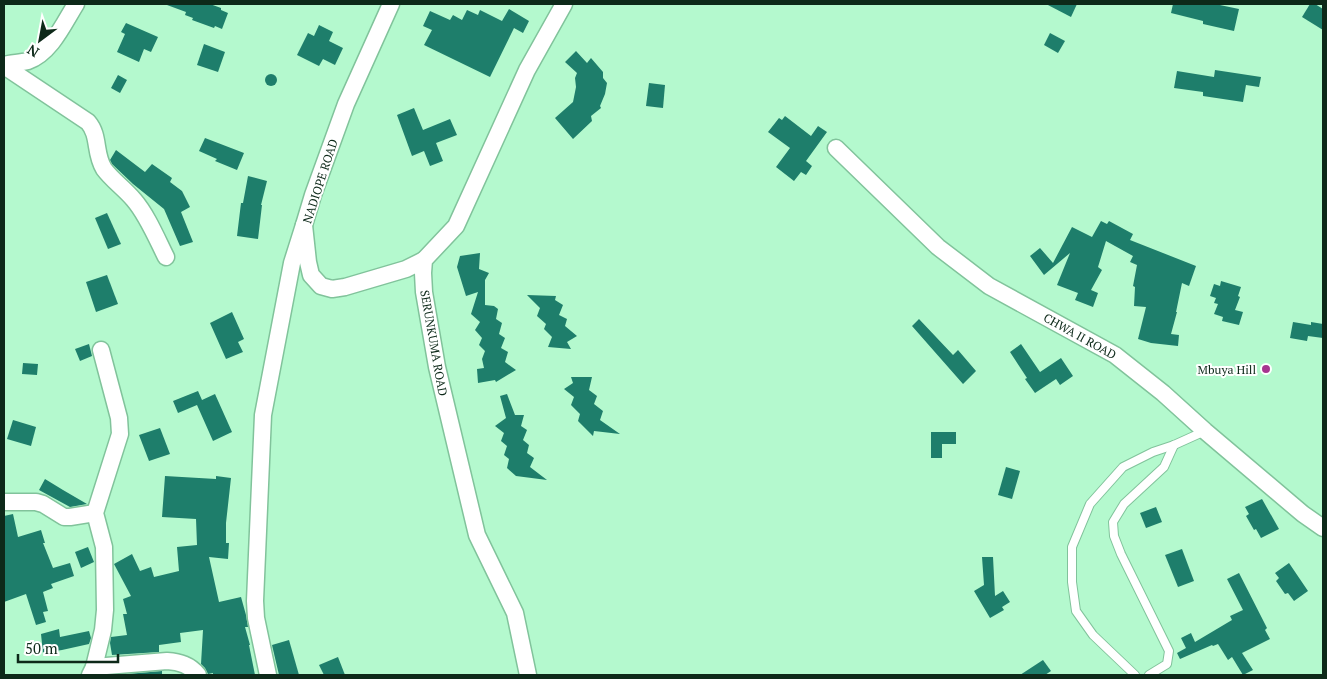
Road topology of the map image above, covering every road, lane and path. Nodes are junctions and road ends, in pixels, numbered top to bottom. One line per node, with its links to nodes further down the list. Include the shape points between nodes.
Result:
1 (76, 4): 4 (street, via 41,55)
2 (391, 4): 6 (street, NADIOPE ROAD, via 346,104)
3 (564, 4): 8 (street, via 527,70 456,226)
4 (4, 65): 7 (street, via 88,122 96,137 98,158 105,170 135,201)
5 (836, 148): 10 (street, CHWA II ROAD, via 952,258 989,286 1115,355)
6 (304, 225): 8 (street, NADIOPE ROAD, via 311,275 321,286 332,289 345,287 406,269); 17 (street, via 292,263 263,415 255,600)
7 (166, 258)
8 (424, 260): 18 (street, SERUNKUMA ROAD, via 424,292 437,367 477,535 515,613)
9 (100, 350): 13 (street, via 119,418 120,434)
10 (1205, 431): 11 (lane); 14 (street, CHWA II ROAD)
11 (1174, 444): 19 (lane, via 1123,467 1090,504 1072,546 1076,611 1093,635); 20 (lane, via 1164,467 1124,504 1113,522 1121,554 1169,652 1167,664)
12 (4, 502): 13 (street, via 36,502 70,517)
13 (95, 514): 15 (street, via 104,547 106,595 103,630)
14 (1323, 528)
15 (92, 671): 16 (street, via 168,661 187,665)
16 (198, 675)
17 (268, 675)
18 (528, 675)
19 (1135, 675)
20 (1149, 675)

